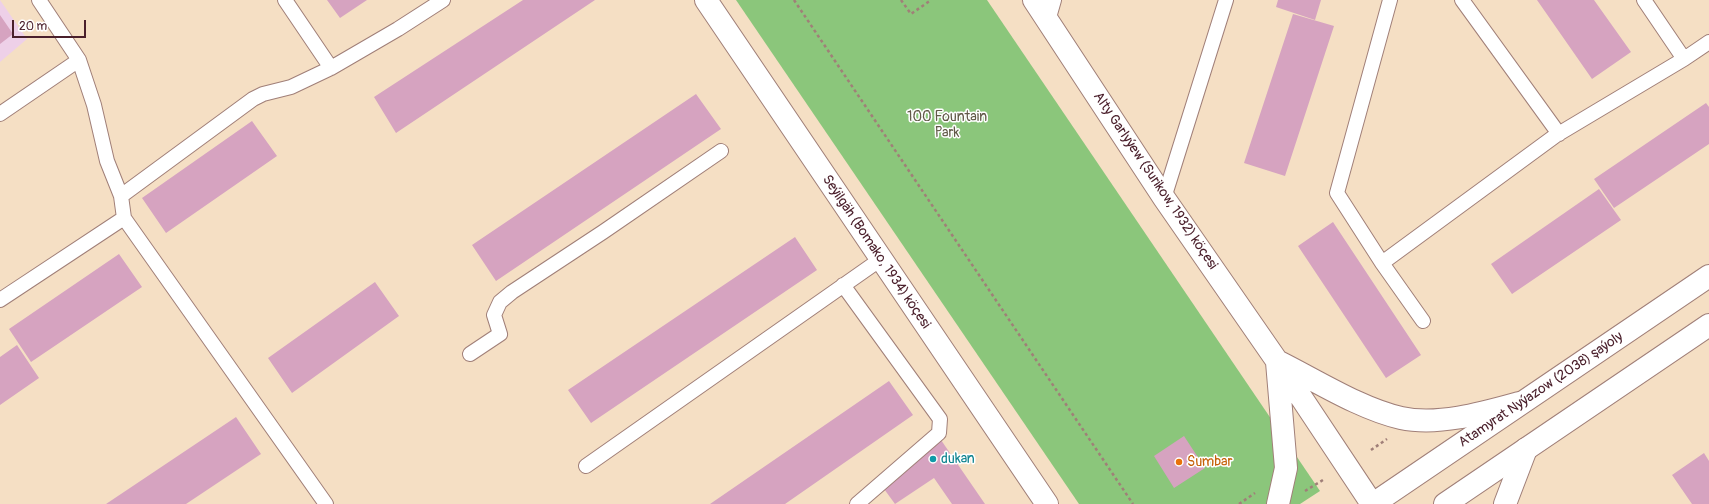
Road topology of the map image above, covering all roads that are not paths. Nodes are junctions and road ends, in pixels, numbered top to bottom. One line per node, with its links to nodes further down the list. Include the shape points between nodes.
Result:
1 (39, 0): 14 (lane)
2 (285, 0): 15 (lane)
3 (706, 0): 22 (street, Seýilgäh (Bomako, 1934) köçesi)
4 (1034, 0): 11 (street, Alty Garlyýew (Surikow, 1932) köçesi)
5 (1054, 0): 11 (lane)
6 (1226, 0): 20 (lane)
7 (1390, 0): 23 (lane, via 1337,193)
8 (1462, 0): 17 (lane)
9 (1644, 0): 13 (lane)
10 (437, 2): 15 (lane, via 398,29)
11 (1048, 21): 20 (street, Alty Garlyýew (Surikow, 1932) köçesi)
12 (1709, 42): 13 (lane)
13 (1684, 59): 17 (lane)
14 (79, 60): 16 (lane); 19 (lane, via 94,105 107,161)
15 (331, 68): 19 (lane, via 253,99)
16 (0, 114)
17 (1559, 134): 23 (lane)
18 (720, 151): 29 (lane, via 512,292 500,302 494,315 500,334)
19 (121, 196): 21 (lane)
20 (1164, 198): 30 (street, Alty Garlyýew (Surikow, 1932) köçesi)
21 (124, 218): 26 (lane); 34 (lane)
22 (881, 259): 25 (lane); 36 (street, Seýilgäh (Bomako, 1934) köçesi)
23 (1382, 263): 27 (lane)
24 (1709, 276): 31 (street, Atamyrat Nyýazow (2038) şaýoly)
25 (843, 286): 33 (lane); 35 (lane, via 940,419 939,433)
26 (0, 300)
27 (1424, 321)
28 (1709, 325): 32 (street)
29 (470, 354)
30 (1277, 361): 31 (street, Alty Garlyýew (Surikow, 1932) köçesi, via 1365,406 1402,418 1452,418); 37 (street, via 1286,468); 38 (street, Alty Garlyýew (Surikow, 1932) köçesi)
31 (1522, 402): 38 (street, Atamyrat Nyýazow (2038) şaýoly)
32 (1526, 449): 39 (street); 40 (street)
33 (586, 466)
34 (326, 504)
35 (857, 504)
36 (1047, 504)
37 (1278, 504)
38 (1373, 504)
39 (1445, 504)
40 (1505, 504)

